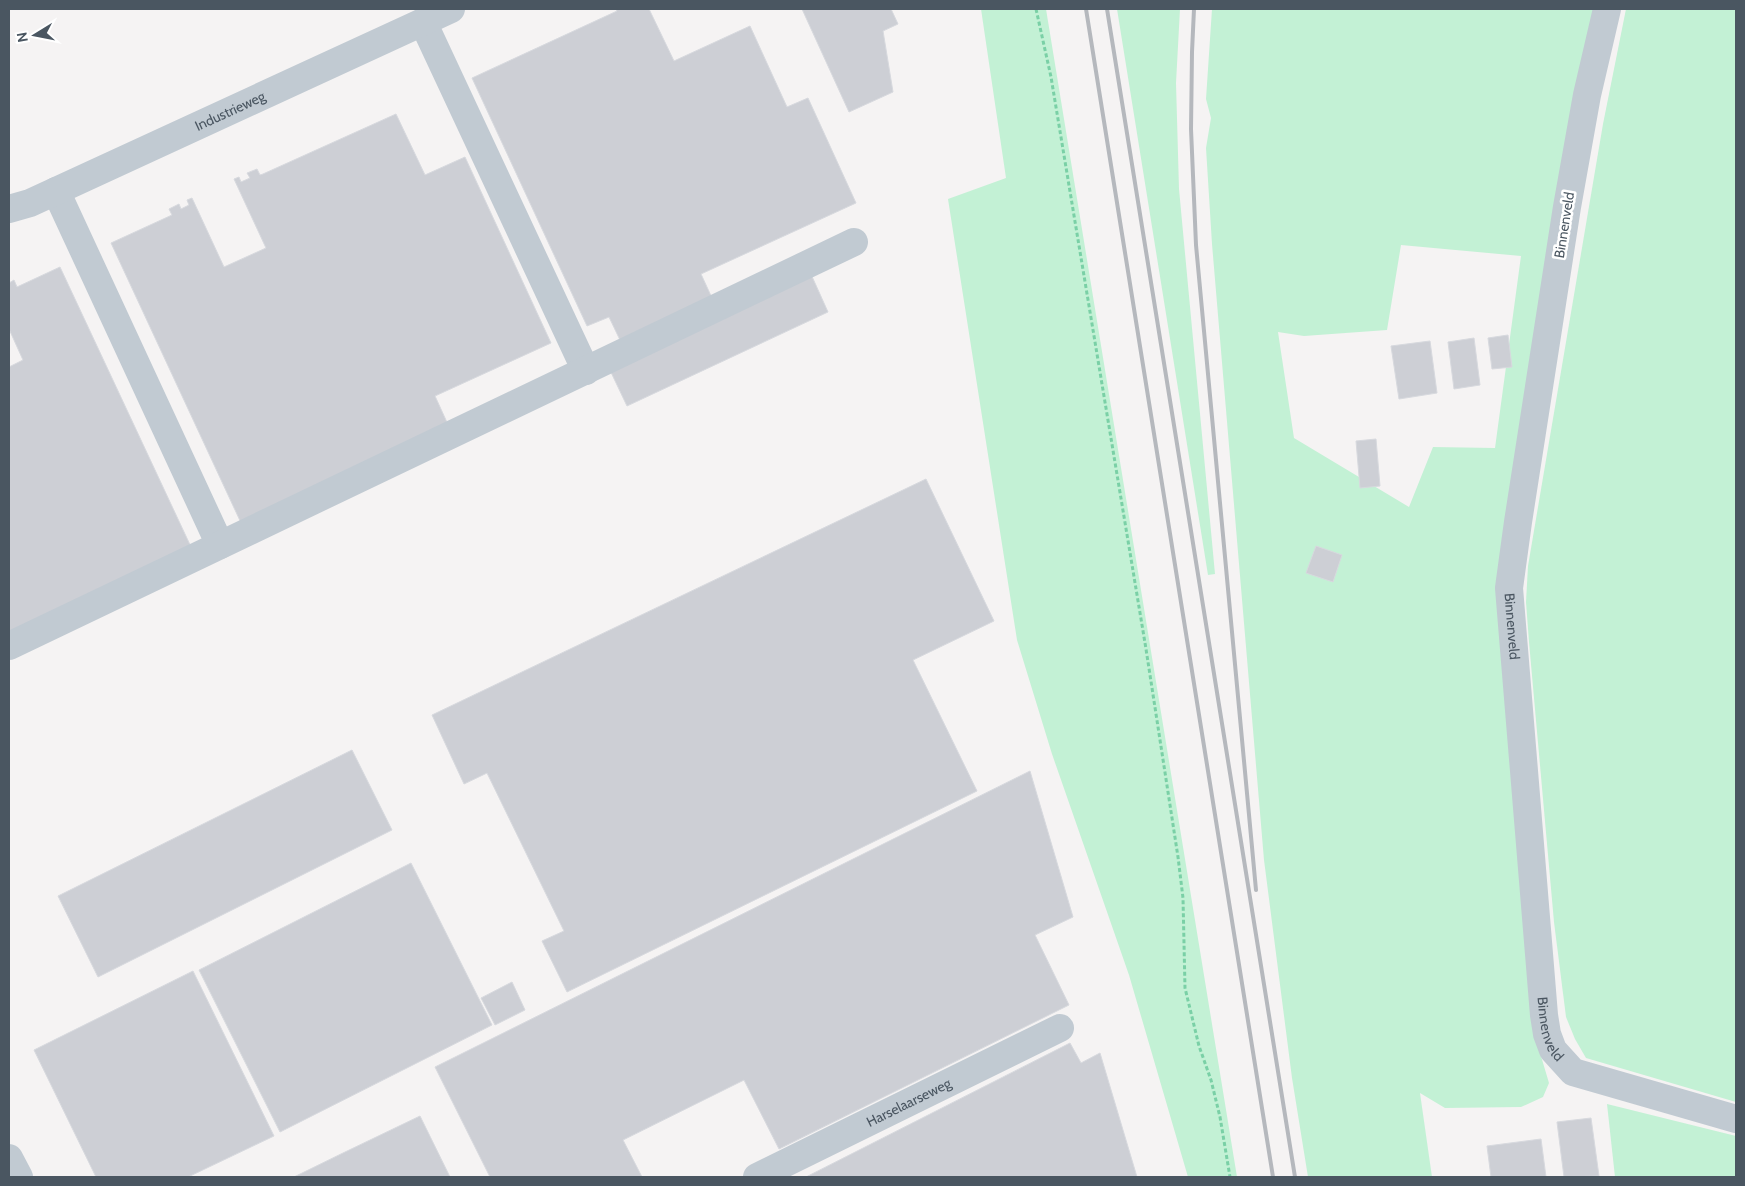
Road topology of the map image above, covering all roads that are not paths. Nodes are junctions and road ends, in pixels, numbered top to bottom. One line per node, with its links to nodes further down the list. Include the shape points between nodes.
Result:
1 (451, 9): 3 (street, Industrieweg)
2 (1606, 9): 11 (street, Binnenveld, via 1567,207 1509,588 1544,1015 1553,1050 1573,1072)
3 (422, 22): 4 (street, Industrieweg); 7 (street)
4 (56, 191): 5 (street, Industrieweg); 8 (street)
5 (9, 210)
6 (854, 242): 7 (street)
7 (586, 371): 8 (street)
8 (220, 545): 9 (street)
9 (9, 646)
10 (1060, 1028): 14 (street, Harselaarseweg)
11 (1736, 1119)
12 (9, 1158): 13 (street)
13 (18, 1177)
14 (757, 1177)

